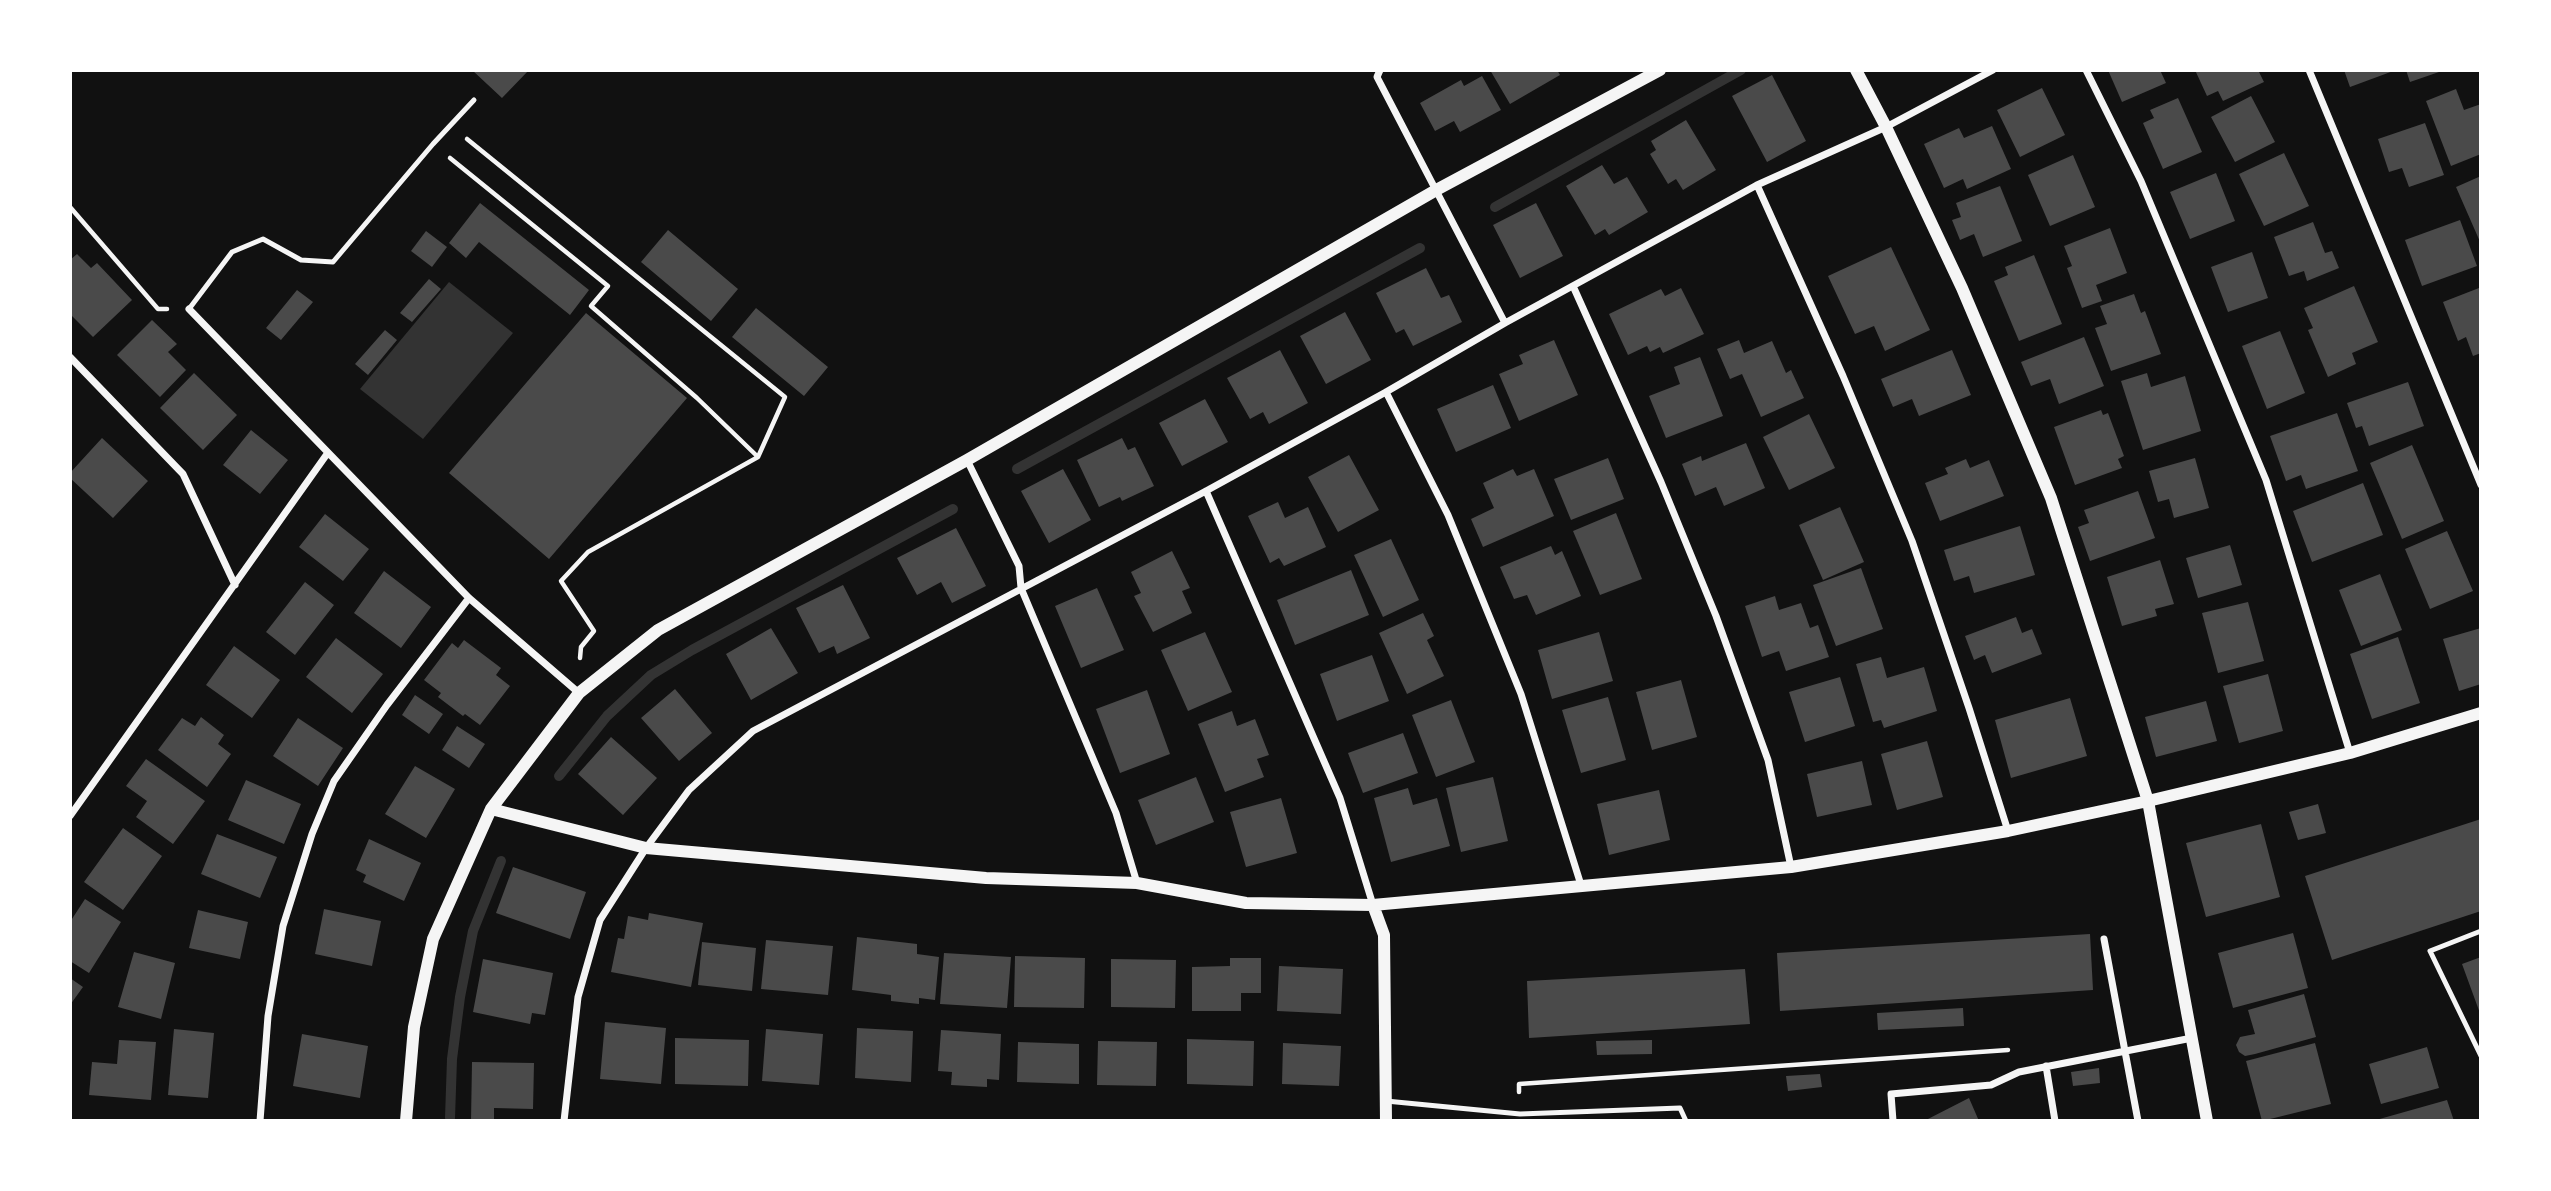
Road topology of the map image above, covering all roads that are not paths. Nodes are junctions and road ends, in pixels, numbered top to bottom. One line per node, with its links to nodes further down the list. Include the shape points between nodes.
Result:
1 (1380, 70): 10 (street, via 1377,77)
2 (1660, 70): 10 (street)
3 (1856, 70): 8 (street)
4 (1993, 70): 8 (street)
5 (2086, 70): 25 (street, via 2141,181 2266,480)
6 (2309, 70): 18 (street)
7 (474, 100): 12 (lane, via 333,262 301,260 263,239 232,252)
8 (1886, 127): 9 (street); 26 (street, via 1962,288 2051,498)
9 (1757, 185): 11 (street); 29 (street, via 1912,541)
10 (1438, 189): 13 (street); 17 (street)
11 (1573, 286): 13 (street); 31 (street, via 1716,615 1768,760)
12 (189, 309): 16 (street)
13 (1505, 323): 15 (street)
14 (70, 357): 20 (street, via 183,474)
15 (1387, 392): 19 (street); 33 (street, via 1448,515 1521,694)
16 (327, 454): 20 (street); 22 (street)
17 (967, 460): 21 (street, via 1020,566); 23 (street, via 658,630)
18 (2481, 485)
19 (1206, 491): 21 (street); 34 (street, via 1340,798)
20 (235, 585): 28 (street)
21 (1021, 588): 30 (street, via 753,731 689,790); 32 (street, via 1116,813)
22 (469, 598): 23 (street); 42 (street, via 334,781 312,834 283,926 268,1016)
23 (579, 693): 27 (street)
24 (2481, 713): 25 (street)
25 (2350, 753): 26 (street)
26 (2148, 801): 29 (street); 37 (street)
27 (491, 809): 30 (street); 43 (street, via 433,939 414,1027)
28 (70, 816)
29 (2008, 831): 31 (street)
30 (646, 848): 32 (street, via 986,878); 44 (street, via 600,920 578,997)
31 (1791, 867): 33 (street)
32 (1137, 883): 34 (street, via 1246,903)
33 (1581, 886): 34 (street)
34 (1373, 905): 41 (street, via 1384,935)
35 (2481, 931): 39 (lane, via 2430,951)
36 (2104, 939): 38 (street)
37 (2192, 1038): 38 (street); 50 (street)
38 (2123, 1051): 40 (street); 49 (street)
39 (2481, 1056)
40 (2046, 1066): 47 (street, via 1991,1085 1891,1094); 48 (street)
41 (1386, 1101): 45 (street); 46 (lane, via 1520,1114 1680,1108)
42 (260, 1121)
43 (406, 1121)
44 (564, 1121)
45 (1386, 1121)
46 (1686, 1121)
47 (1893, 1121)
48 (2055, 1121)
49 (2138, 1121)
50 (2207, 1121)

